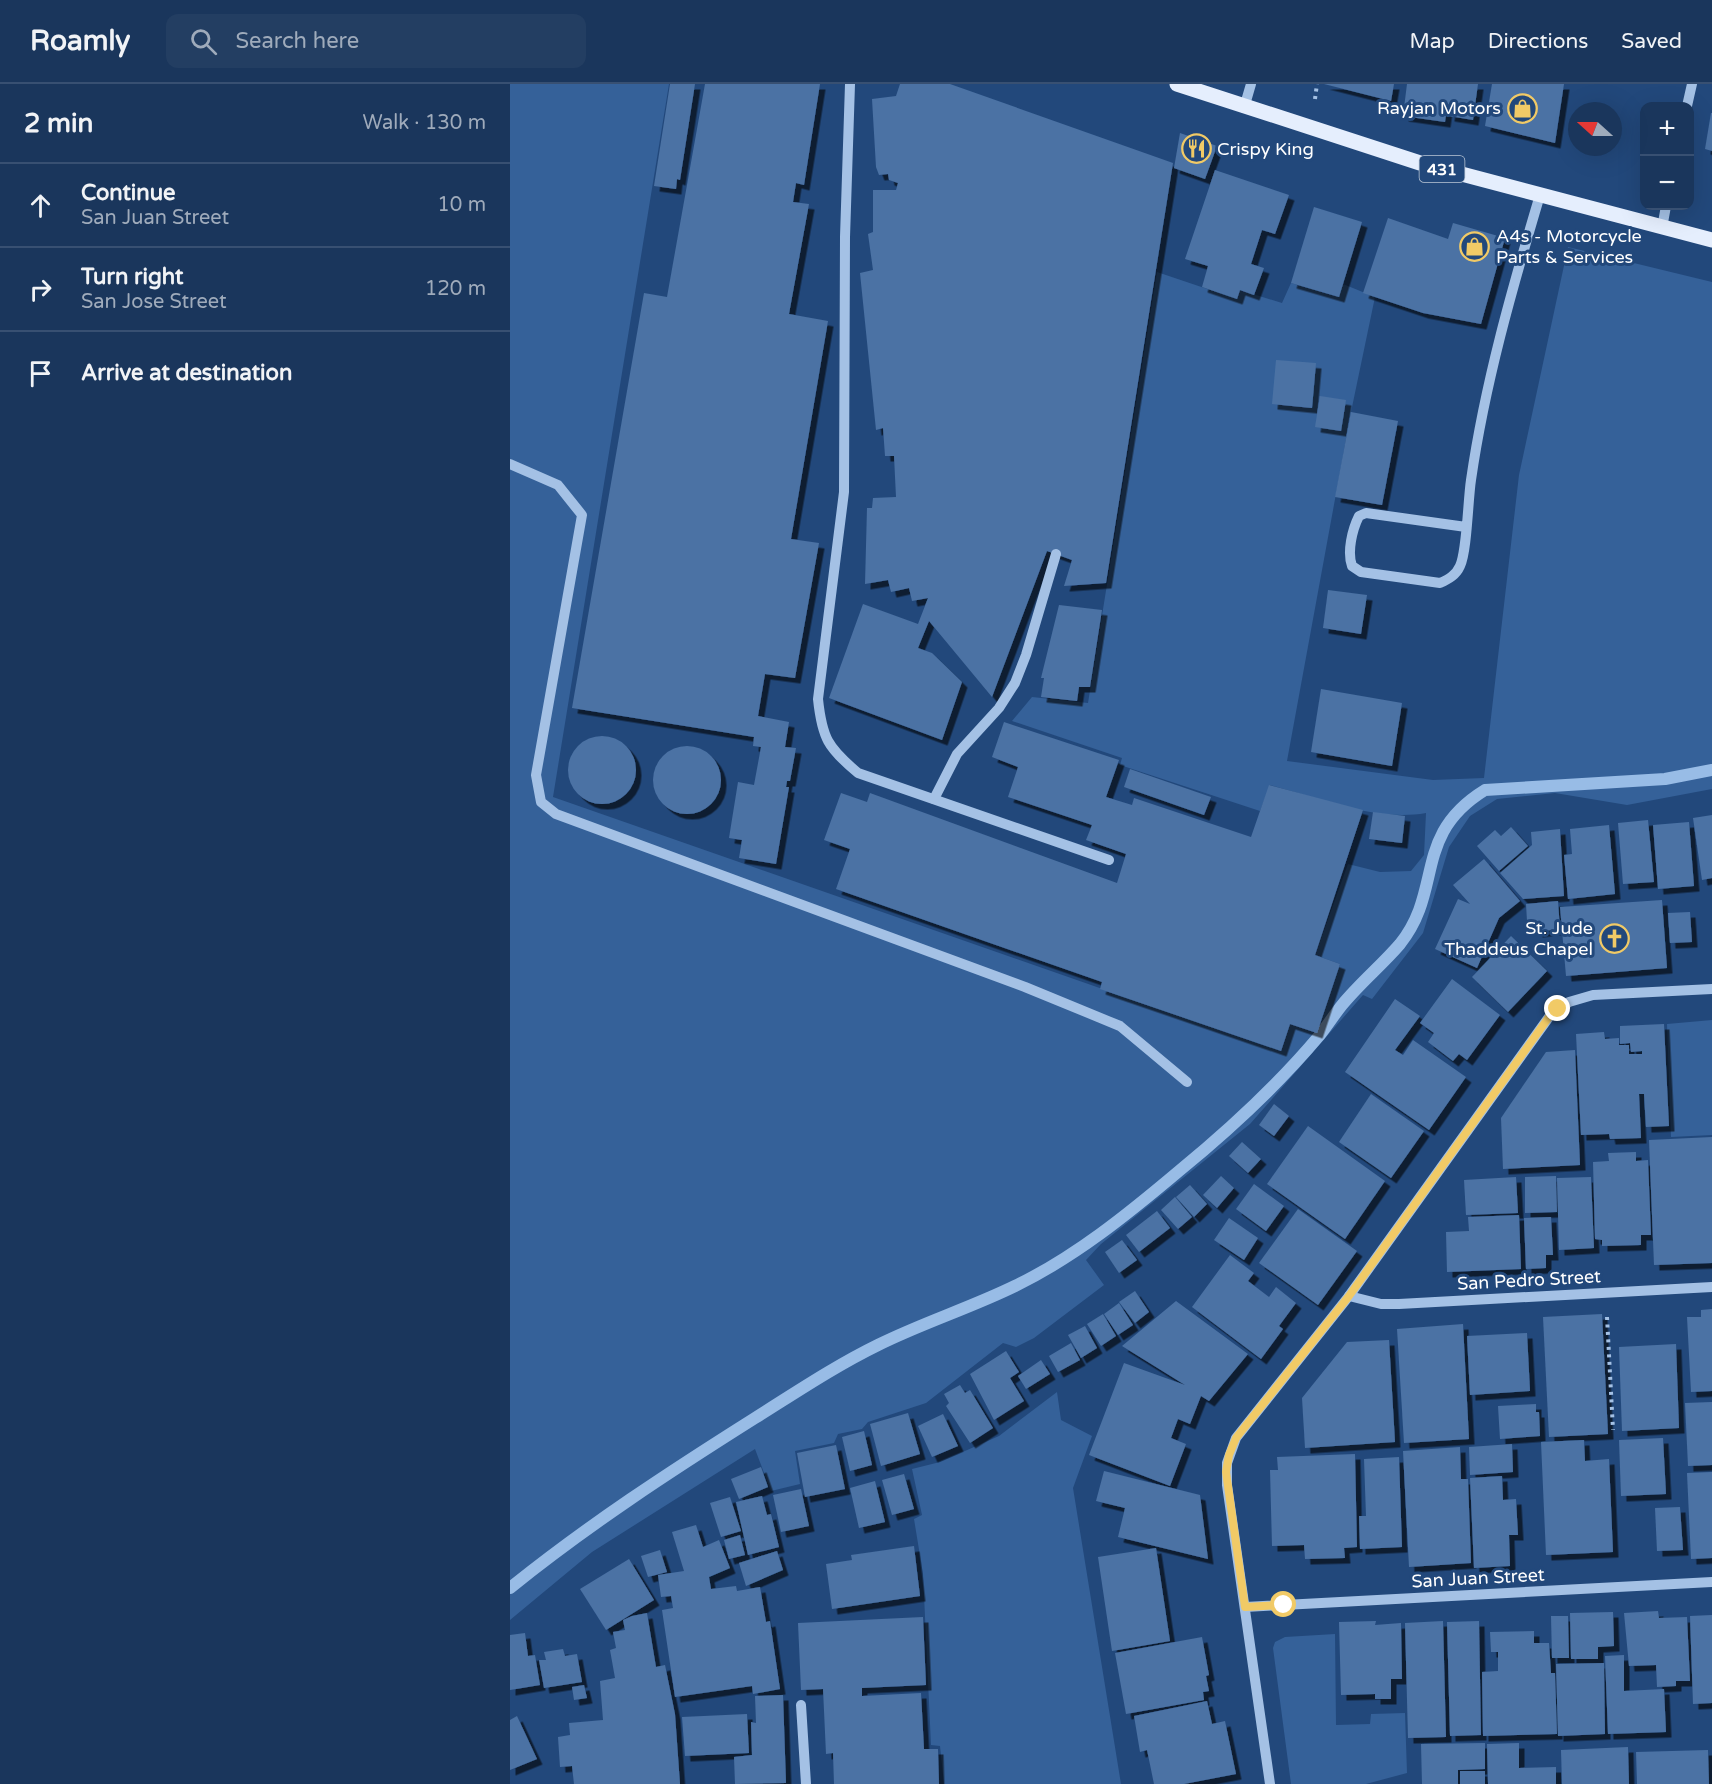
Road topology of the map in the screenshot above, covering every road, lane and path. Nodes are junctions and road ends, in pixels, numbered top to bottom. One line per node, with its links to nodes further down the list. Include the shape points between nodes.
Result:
1 (850, 84): 14 (street, via 844,492 818,699 821,725 834,753 858,773)
2 (1177, 84): 6 (main road, 431)
3 (1251, 84): 6 (street)
4 (1692, 84): 5 (street)
5 (1688, 102)
6 (1244, 108): 7 (main road, 431, via 1420,163)
7 (1540, 195): 9 (main road, 431); 12 (street, via 1491,366)
8 (1665, 210): 9 (street)
9 (1662, 228): 10 (main road, 431)
10 (1712, 240)
11 (510, 464): 17 (street, via 558,485 582,515 536,775 541,802 556,814 1120,1026)
12 (1466, 527): 12 (street, via 1366,513 1359,516 1355,525 1349,558 1361,572 1440,583 1451,578 1461,565)
13 (1056, 554): 14 (street, via 1015,683 999,708 957,754)
14 (934, 800): 15 (street)
15 (1109, 860)
16 (1712, 989): 20 (street, via 1593,995 1558,1009)
17 (1188, 1082)
18 (1712, 1287): 19 (street, San Pedro Street)
19 (1606, 1293): 20 (street, San Pedro Street, via 1399,1304); 21 (path)
20 (1349, 1296): 23 (street, via 1236,1438 1229,1455 1227,1485)
21 (1613, 1430)
22 (1712, 1582): 23 (street, San Juan Street)
23 (1245, 1607): 26 (street)
24 (801, 1705): 25 (street)
25 (806, 1784)
26 (1270, 1784)

